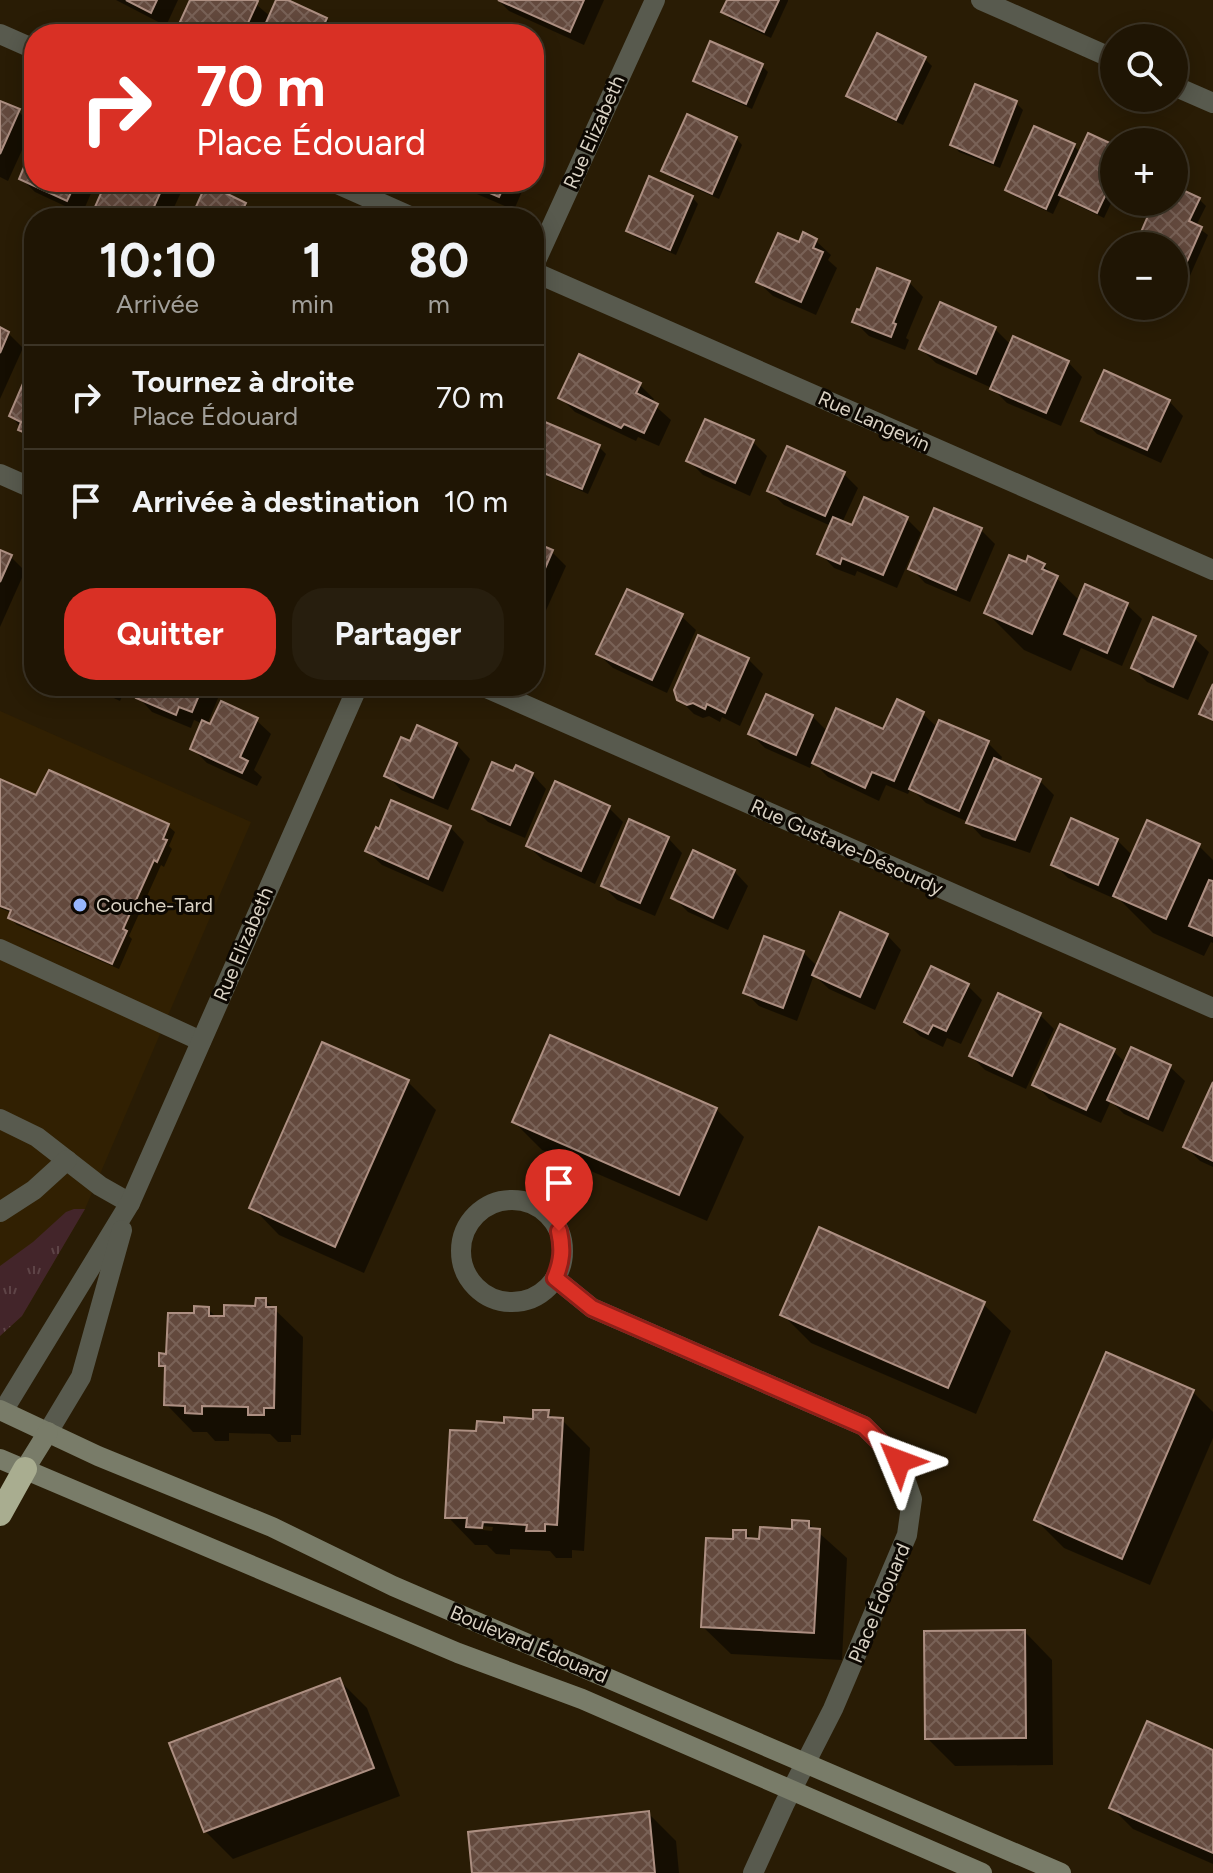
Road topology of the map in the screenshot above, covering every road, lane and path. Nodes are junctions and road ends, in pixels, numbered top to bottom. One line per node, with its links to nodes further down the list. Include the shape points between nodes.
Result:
1 (655, 0): 10 (street, Rue Elizabeth)
2 (981, 0): 5 (street)
3 (0, 34): 4 (street)
4 (24, 45)
5 (1100, 53)
6 (1188, 92): 7 (street)
7 (1213, 103)
8 (356, 192): 9 (street)
9 (392, 208)
10 (544, 243)
11 (544, 276): 14 (street, Rue Langevin)
12 (0, 474): 13 (street)
13 (24, 485)
14 (1213, 570)
15 (354, 696): 19 (street, Rue Elizabeth)
16 (505, 696): 18 (street, Rue Gustave-Désourdy)
17 (0, 949): 19 (street)
18 (1213, 1008)
19 (201, 1041): 22 (street, Rue Elizabeth)
20 (0, 1119): 21 (street)
21 (67, 1160): 22 (street); 23 (street)
22 (130, 1203): 25 (street, Rue Elizabeth); 26 (street, Rue Elizabeth, via 81,1377)
23 (0, 1212)
24 (555, 1278): 24 (street, via 563,1247 559,1231 537,1207 507,1200 473,1216 461,1244 462,1262 480,1291 513,1303 538,1295); 30 (street, Place Édouard, via 592,1308 864,1426 899,1461 912,1499 907,1535)
25 (1, 1412): 26 (street, Boulevard Édouard)
26 (48, 1432): 28 (street); 30 (street, Boulevard Édouard)
27 (0, 1459): 28 (street, Boulevard Édouard)
28 (25, 1469): 29 (highway); 31 (street, Boulevard Édouard)
29 (0, 1514)
30 (805, 1764): 31 (street, Place Édouard); 34 (street, Boulevard Édouard)
31 (791, 1790): 32 (street, Place Édouard); 33 (street, Boulevard Édouard)
32 (753, 1873)
33 (982, 1873)
34 (1061, 1873)

